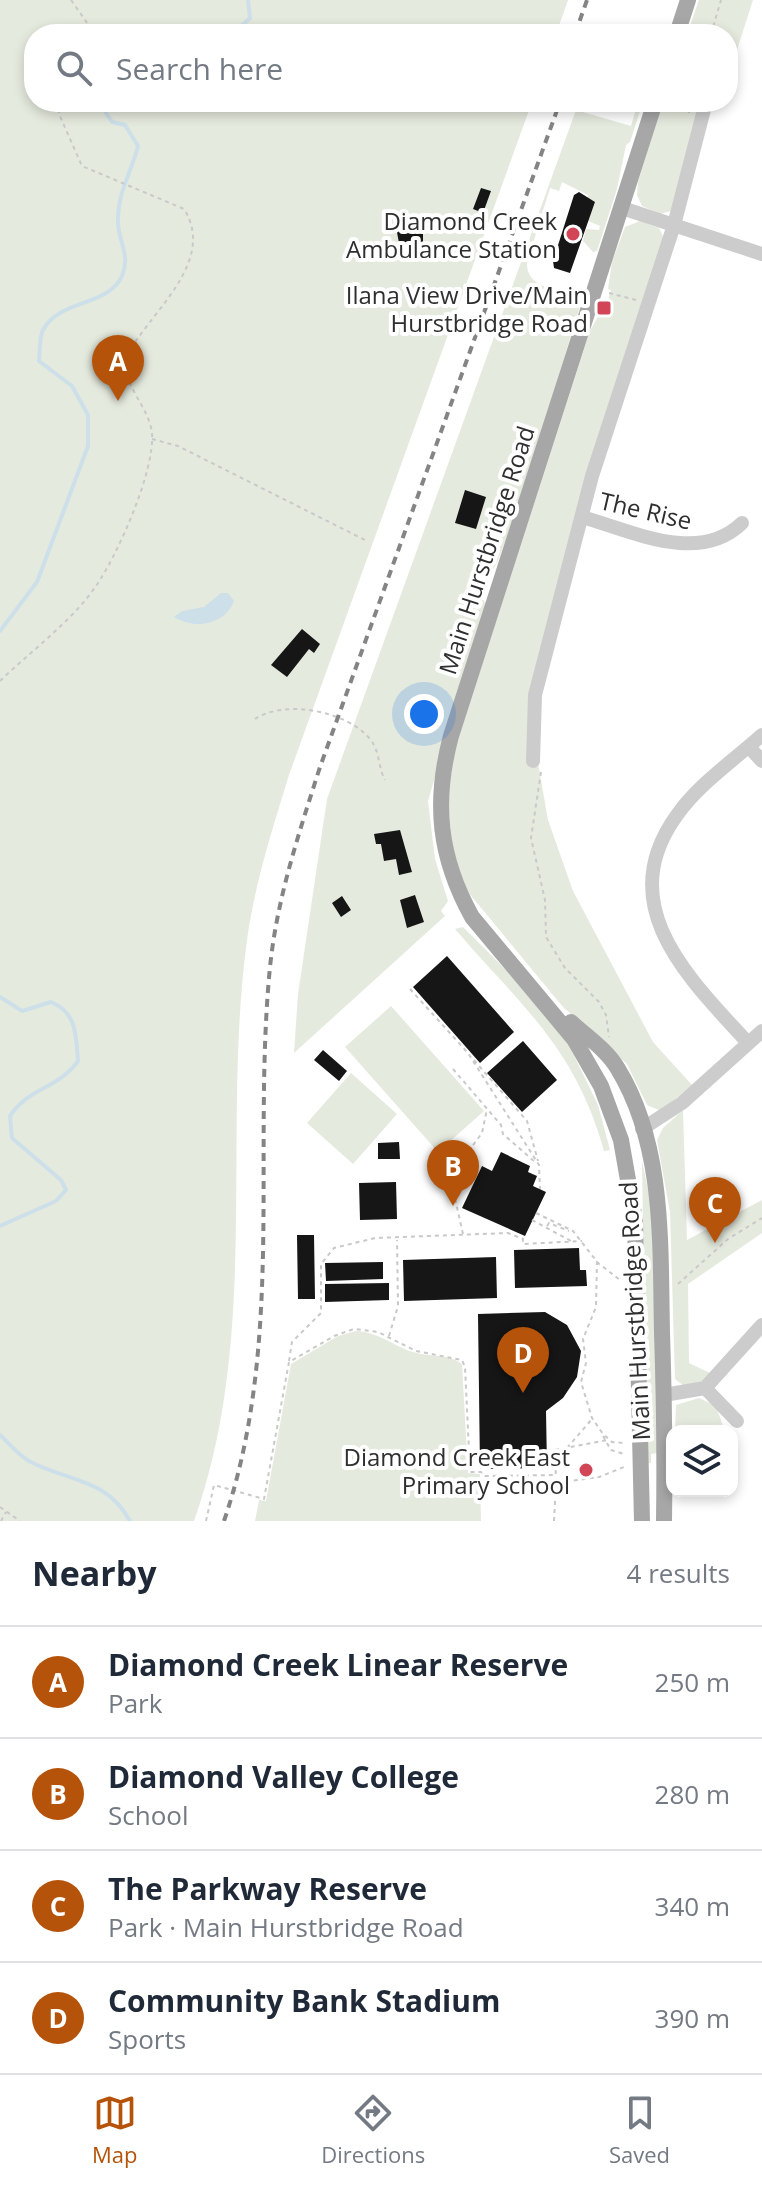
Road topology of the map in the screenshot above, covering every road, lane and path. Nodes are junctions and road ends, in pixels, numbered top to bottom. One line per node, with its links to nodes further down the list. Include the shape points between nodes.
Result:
1 (71, 0): 4 (path)
2 (688, 0): 5 (main road)
3 (721, 0): 6 (path)
4 (88, 24)
5 (680, 24)
6 (714, 24)
7 (59, 112): 15 (path, via 82,166 184,209 192,233 189,266 125,359)
8 (652, 112): 10 (main road, Main Hurstbridge Road)
9 (703, 112): 11 (street)
10 (622, 208): 11 (street); 27 (main road, Main Hurstbridge Road, via 451,736 439,799 442,840 458,891 472,917)
11 (674, 225): 12 (street); 14 (street)
12 (762, 254)
13 (607, 300): 14 (path, via 610,291)
14 (649, 304): 16 (street)
15 (151, 438): 18 (path, via 178,446); 19 (path, via 148,474 96,587)
16 (582, 517): 17 (street, The Rise, via 696,545 720,540); 24 (street, via 535,695)
17 (742, 523)
18 (367, 541)
19 (0, 681)
20 (255, 719): 25 (path, via 284,709 352,725 375,747)
21 (762, 735): 22 (street)
22 (749, 747): 23 (street); 30 (street, via 677,815 658,854 653,882 655,911 667,947)
23 (762, 761)
24 (537, 762): 29 (path, via 531,838 545,900 546,937 565,968 599,1002)
25 (385, 780)
26 (410, 989): 31 (path)
27 (540, 994): 34 (main road, Main Hurstbridge Road, via 616,1064); 35 (main road, Main Hurstbridge Road, via 592,1068)
28 (762, 1031): 30 (street)
29 (610, 1041)
30 (748, 1043): 34 (street, via 672,1111)
31 (468, 1053): 36 (path); 36 (path, via 527,1121)
32 (453, 1069): 33 (path)
33 (487, 1109): 36 (path, via 503,1134); 43 (path, via 482,1133 457,1167 452,1185)
34 (642, 1129): 35 (main road); 54 (main road, Main Hurstbridge Road, via 659,1216)
35 (621, 1140): 70 (main road, Main Hurstbridge Road, via 635,1220)
36 (539, 1165): 37 (path)
37 (540, 1189)
38 (536, 1213): 42 (path)
39 (762, 1218): 49 (path, via 720,1245)
40 (532, 1220): 41 (path)
41 (547, 1227): 42 (path, via 549,1223); 46 (path)
42 (573, 1231): 45 (path)
43 (463, 1235): 44 (path); 46 (path, via 508,1233 523,1239 523,1244)
44 (397, 1238): 51 (path, via 398,1313); 52 (path, via 365,1240 327,1252 321,1264 322,1309 292,1342)
45 (582, 1241): 46 (path); 47 (path)
46 (570, 1242)
47 (597, 1261): 48 (path); 55 (path, via 596,1307 583,1339 586,1363 581,1382)
48 (620, 1280)
49 (678, 1284)
50 (762, 1325): 53 (street)
51 (389, 1337): 52 (path, via 350,1329); 62 (path, via 416,1351 455,1357 464,1364 470,1472)
52 (289, 1362): 68 (path, via 264,1499 214,1485)
53 (705, 1388): 54 (street); 56 (street)
54 (664, 1395): 71 (main road, Main Hurstbridge Road)
55 (592, 1418): 57 (path); 59 (path)
56 (737, 1421)
57 (607, 1440): 58 (path); 59 (path); 60 (path, via 611,1450)
58 (624, 1443)
59 (567, 1448): 62 (path, via 555,1450)
60 (624, 1454)
61 (624, 1467): 63 (path, via 599,1477)
62 (556, 1475): 63 (path)
63 (556, 1483): 69 (path)
64 (0, 1507): 65 (path)
65 (6, 1511): 66 (path); 67 (path)
66 (1, 1521)
67 (20, 1521)
68 (206, 1521)
69 (554, 1521)
70 (642, 1521)
71 (664, 1521)

